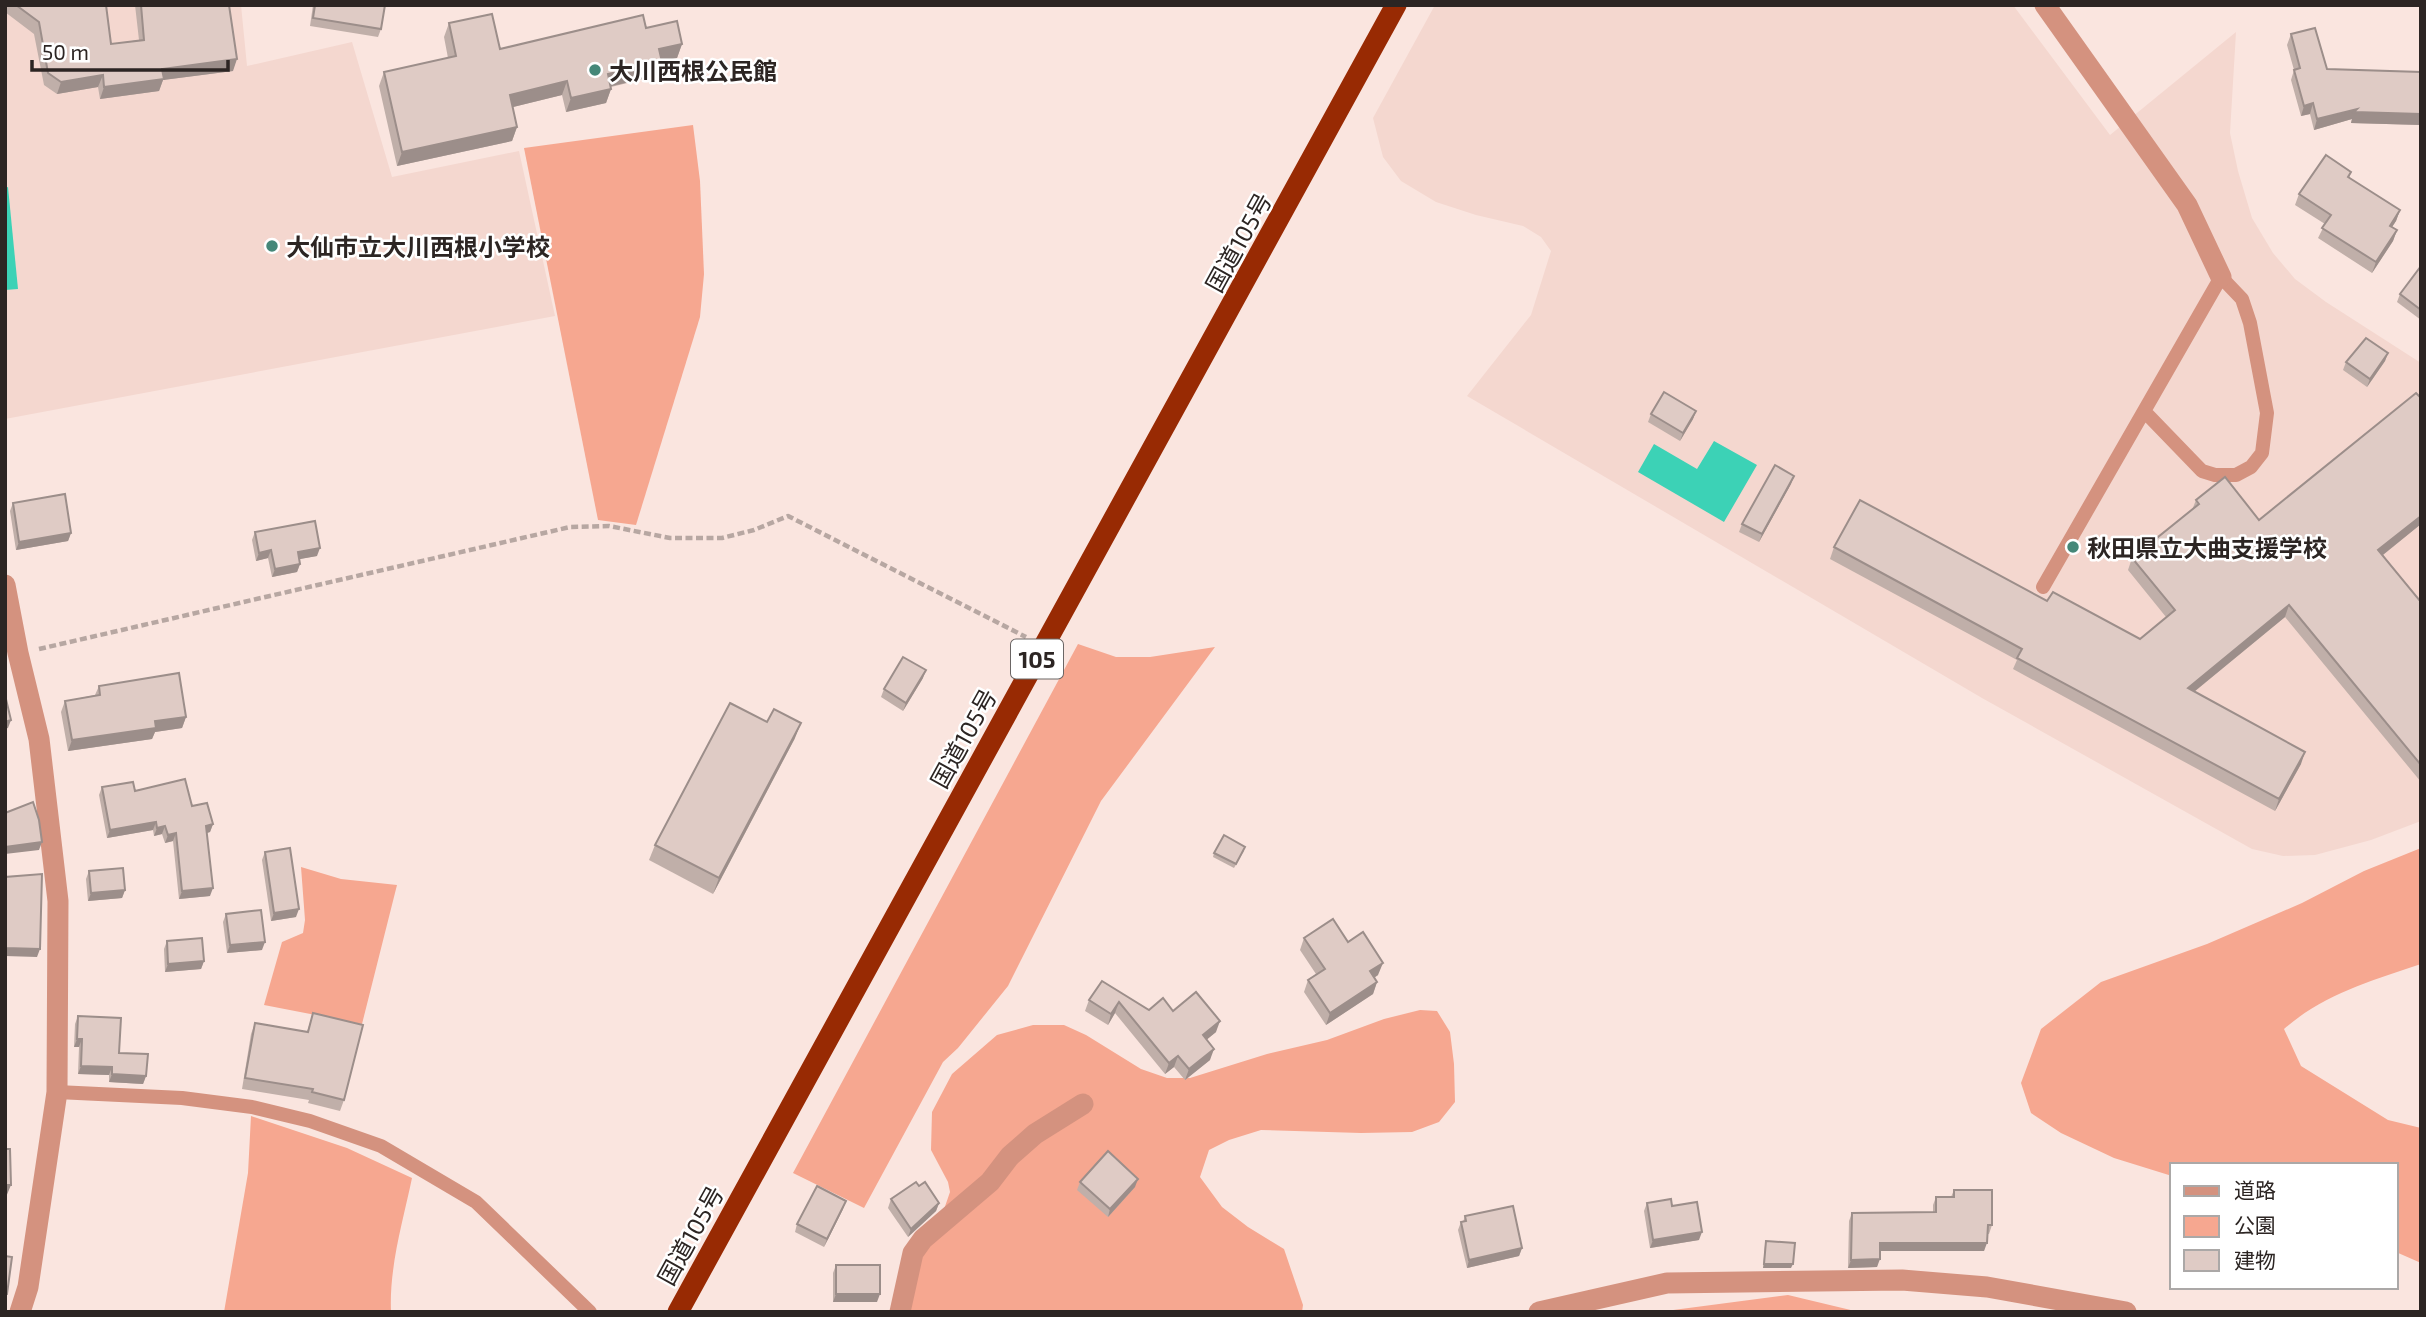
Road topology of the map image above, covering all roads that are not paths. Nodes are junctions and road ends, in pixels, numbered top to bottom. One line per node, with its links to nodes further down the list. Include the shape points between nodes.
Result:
1 (1396, 5): 12 (highway, 国道105号 / 105)
2 (2045, 5): 3 (street, via 2187,205)
3 (2221, 277): 4 (lane); 4 (lane, via 2242,299 2250,323 2267,413 2262,453 2251,467 2236,475 2202,471)
4 (2144, 411): 6 (lane)
5 (5, 585): 7 (street)
6 (2043, 587)
7 (11, 655): 8 (street, via 38,739 58,901)
8 (57, 1092): 10 (street, via 28,1287); 11 (lane, via 182,1098 252,1107 381,1146 476,1202)
9 (1083, 1104): 13 (street, via 1035,1134 989,1182 923,1239 913,1254)
10 (20, 1312)
11 (590, 1312)
12 (678, 1312)
13 (900, 1312)
14 (1539, 1312): 15 (street, via 1667,1283 1902,1280 1987,1287)
15 (2126, 1312)

